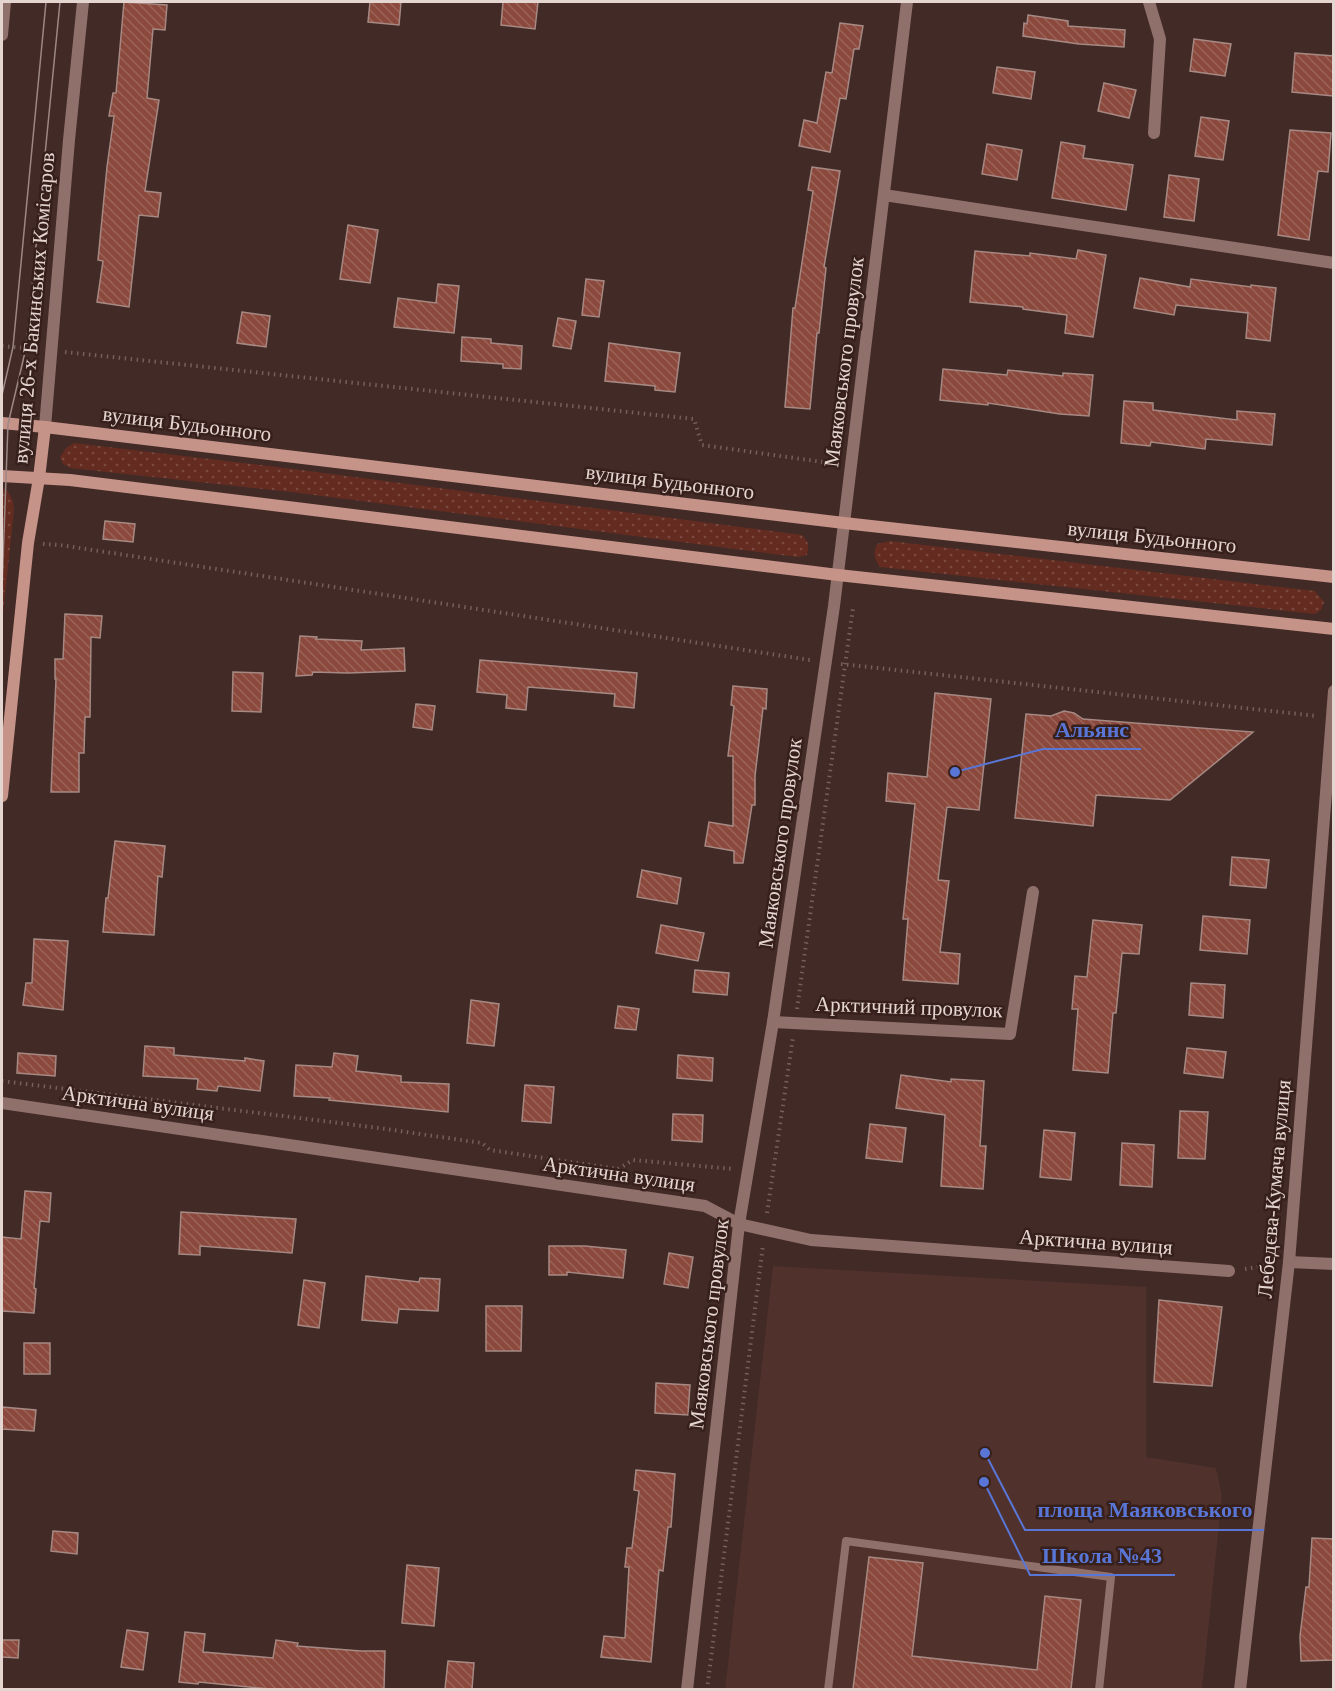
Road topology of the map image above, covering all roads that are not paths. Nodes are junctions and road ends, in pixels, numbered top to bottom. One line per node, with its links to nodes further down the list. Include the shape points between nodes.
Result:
1 (5, 2): 5 (street)
2 (83, 2): 10 (street, вулиця 26-х Бакинських Комісаров)
3 (907, 2): 7 (street, Маяковського провулок)
4 (1149, 2): 6 (street, via 1160,39)
5 (2, 35)
6 (1154, 133)
7 (884, 195): 8 (street); 13 (street, Маяковського провулок)
8 (1334, 263)
9 (2, 423): 10 (main road, вулиця Будьонного)
10 (45, 426): 12 (main road, вулиця 26-х Бакинських Комісаров); 13 (main road, вулиця Будьонного)
11 (2, 476): 12 (main road)
12 (39, 478): 14 (main road); 18 (main road, вулиця 26-х Бакинських Комісаров, via 28,543)
13 (844, 523): 14 (street, Маяковського провулок); 15 (main road, вулиця Будьонного)
14 (838, 575): 16 (main road); 20 (street, Маяковського провулок)
15 (1334, 577)
16 (1334, 628)
17 (1334, 691): 23 (street, Лебедєва-Кумача вулиця)
18 (2, 796)
19 (1034, 892): 20 (street, Арктичний провулок, via 1010,1034)
20 (773, 1022): 22 (street, Маяковського провулок)
21 (2, 1103): 22 (street, Арктична вулиця, via 705,1206)
22 (739, 1224): 25 (street, Арктична вулиця, via 811,1240); 26 (street, Маяковського провулок)
23 (1289, 1262): 24 (street); 29 (street, Лебедєва-Кумача вулиця)
24 (1334, 1264)
25 (1229, 1271)
26 (687, 1689)
27 (828, 1689): 28 (lane, via 846,1541 1111,1576)
28 (1099, 1689)
29 (1240, 1689)

